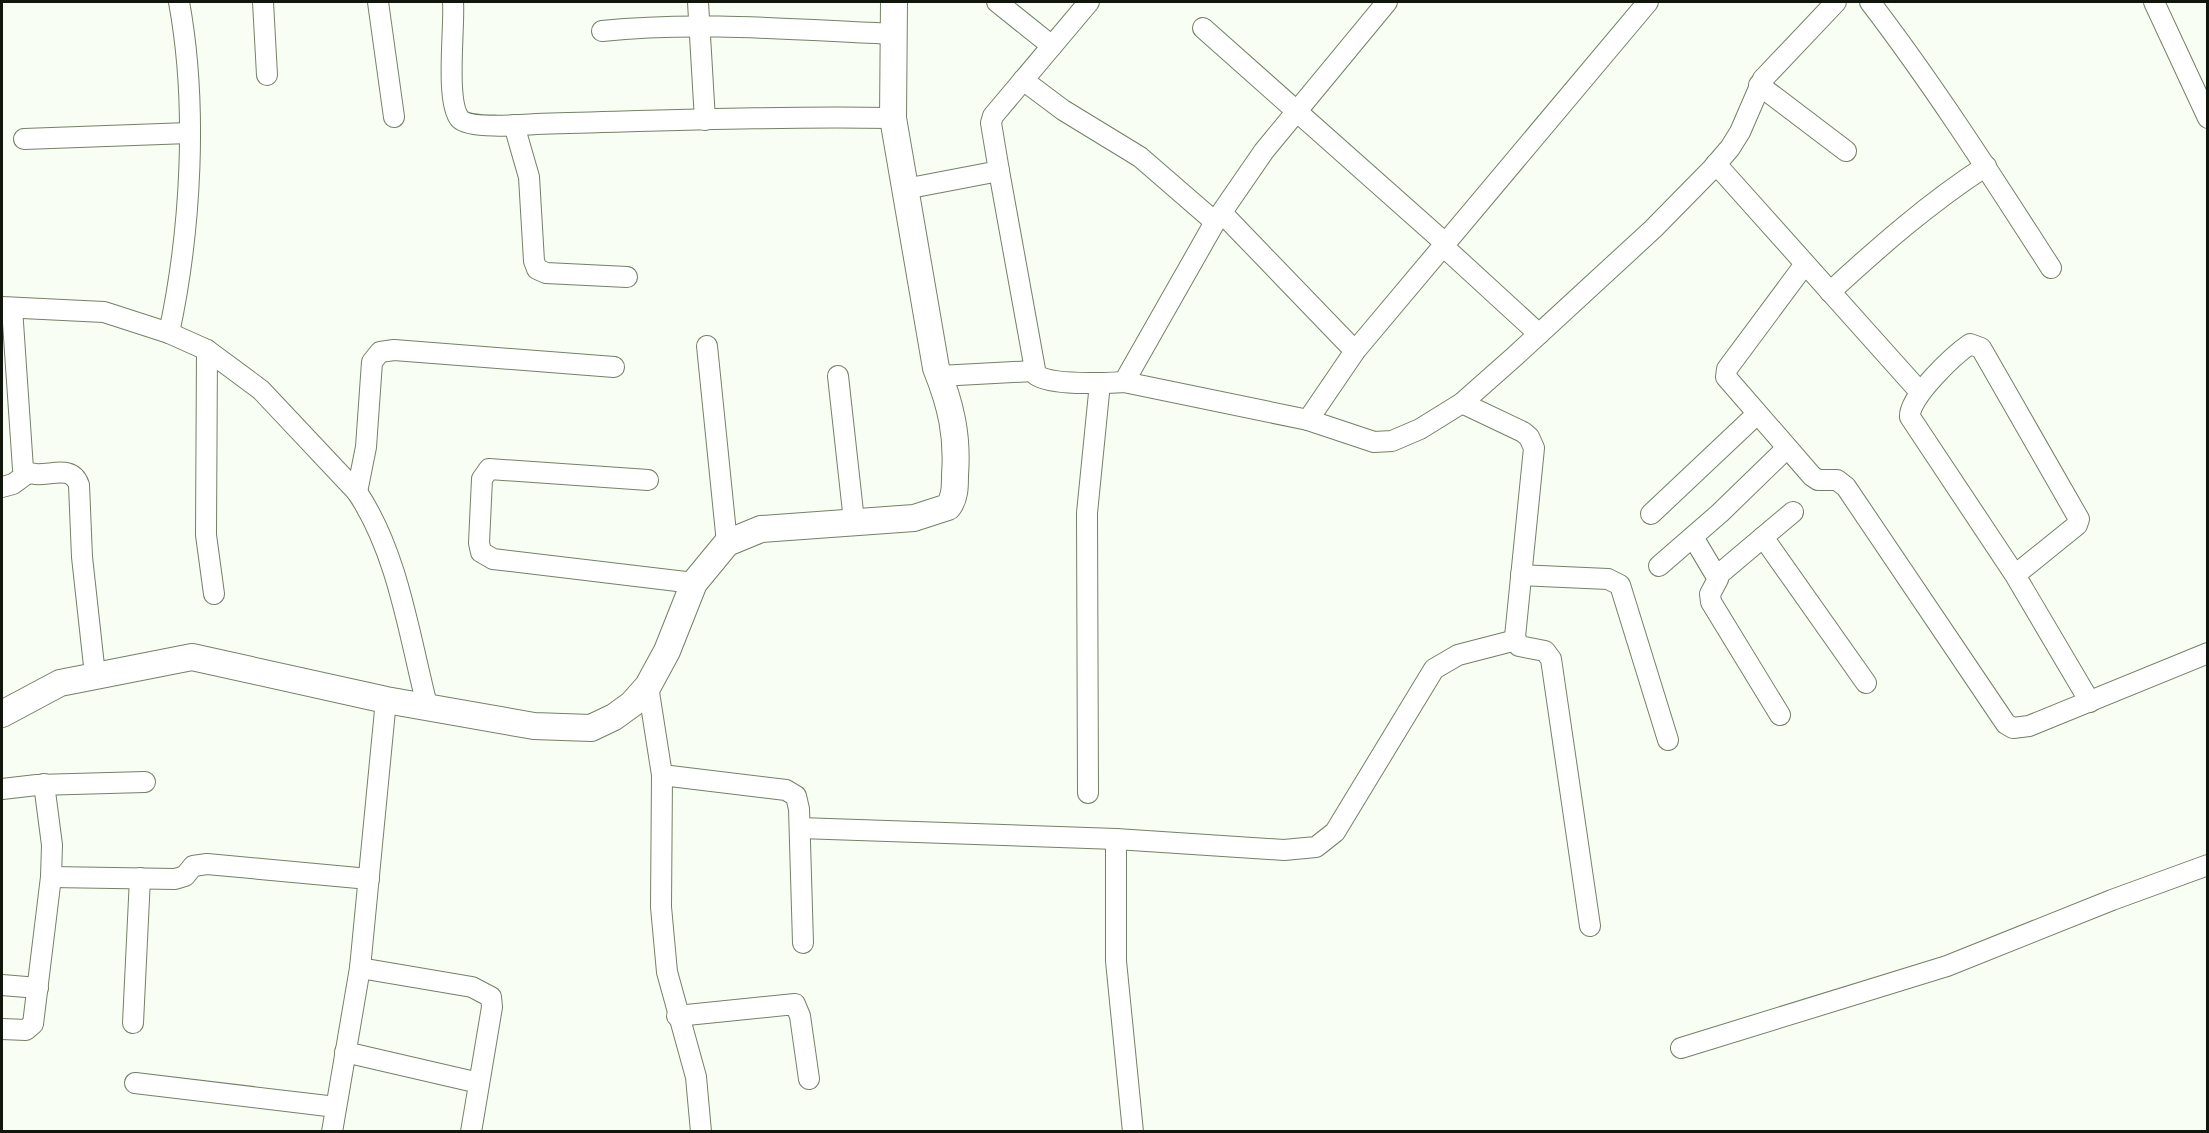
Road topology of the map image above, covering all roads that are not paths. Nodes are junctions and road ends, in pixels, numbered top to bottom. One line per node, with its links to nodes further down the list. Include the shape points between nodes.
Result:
1 (179, 2): 28 (street, via 188,57)
2 (263, 2): 19 (street)
3 (378, 2): 23 (street)
4 (453, 2): 27 (street, via 451,45 456,113 468,123)
5 (698, 2): 14 (street)
6 (894, 2): 17 (street)
7 (998, 2): 18 (street)
8 (1089, 2): 18 (street)
9 (1387, 2): 22 (street)
10 (1648, 2): 36 (street)
11 (1836, 2): 21 (street)
12 (1869, 2): 32 (street, via 1902,43)
13 (2154, 2): 25 (street)
14 (699, 27): 16 (street); 17 (street); 26 (street)
15 (1203, 28): 22 (street)
16 (602, 32)
17 (894, 34): 24 (street)
18 (1052, 46): 20 (street)
19 (267, 75)
20 (1023, 80): 33 (street, via 991,123); 35 (street, via 1063,110 1140,157)
21 (1759, 86): 30 (street); 31 (street, via 1740,132)
22 (1297, 110): 35 (street); 36 (street)
23 (394, 117)
24 (893, 118): 26 (street, via 771,116); 34 (street)
25 (2208, 118)
26 (705, 120): 27 (street)
27 (514, 125): 39 (street, via 529,177 537,269 546,273)
28 (189, 133): 29 (street); 42 (street, via 183,257)
29 (24, 139)
30 (1846, 151)
31 (1716, 164): 37 (street); 43 (street, via 1653,229)
32 (1986, 166): 38 (street); 40 (street, via 1892,234)
33 (999, 171): 34 (street); 48 (street)
34 (905, 189): 50 (street)
35 (1219, 217): 46 (street); 51 (street)
36 (1444, 245): 43 (street); 46 (street)
37 (1805, 264): 40 (street); 55 (street, via 1726,372)
38 (2052, 268)
39 (627, 277)
40 (1830, 292): 53 (street)
41 (7, 307): 42 (street, via 104,312); 58 (street, via 22,466)
42 (169, 333): 45 (street)
43 (1539, 334): 54 (street)
44 (707, 346): 67 (street)
45 (207, 350): 61 (street, via 261,390); 73 (street, via 206,535)
46 (1355, 351): 56 (street)
47 (614, 367): 61 (street, via 380,352 372,362 366,447)
48 (1034, 371): 50 (street); 52 (street, via 1047,380)
49 (838, 376): 64 (street)
50 (939, 376): 64 (street, via 951,404 957,448 952,501 943,510 914,518)
51 (1124, 382): 52 (street); 56 (street)
52 (1100, 383): 89 (street, via 1087,513)
53 (1920, 392): 70 (street, via 1911,405 1910,417); 70 (street, via 1968,345 1978,345 2079,519 2077,525)
54 (1462, 403): 56 (street, via 1420,429 1384,443); 69 (street, via 1523,432 1533,442 1535,455)
55 (1757, 414): 57 (street); 63 (street)
56 (1308, 420)
57 (1787, 448): 65 (street); 80 (street, via 1815,479 1837,480 1846,487 2006,724 2013,728 2029,726)
58 (27, 473): 60 (street); 76 (street, via 68,472 79,485 82,557)
59 (648, 480): 72 (street, via 489,469 482,479 481,552 493,559)
60 (2, 487)
61 (357, 492): 81 (street, via 385,546)
62 (1793, 512): 66 (street)
63 (1651, 514)
64 (854, 521): 67 (street, via 761,529)
65 (1693, 537): 68 (street); 71 (street)
66 (1763, 537): 71 (street); 77 (street)
67 (727, 543): 72 (street)
68 (1659, 566)
69 (1521, 575): 74 (street); 84 (street, via 1608,579 1620,585)
70 (2015, 575): 80 (street)
71 (1717, 576): 83 (street, via 1718,583 1710,598)
72 (694, 583): 78 (street, via 667,651)
73 (214, 594)
74 (1516, 640): 91 (street, via 1458,655 1434,669 1335,832 1316,847 1284,850); 96 (street, via 1521,646 1545,651 1551,659)
75 (2208, 653): 80 (street)
76 (95, 675): 79 (street, via 192,657); 82 (street, via 60,683)
77 (1866, 684)
78 (648, 686): 81 (street, via 632,704 591,728 534,726); 85 (street)
79 (386, 700): 81 (street); 95 (street)
80 (2090, 702)
81 (427, 705)
82 (2, 714)
83 (1780, 715)
84 (1668, 740)
85 (662, 775): 90 (street, via 786,790 796,796); 101 (street, via 661,907 667,972)
86 (145, 782): 87 (street)
87 (45, 784): 88 (street); 93 (street, via 52,845)
88 (2, 789)
89 (1088, 793)
90 (800, 828): 91 (street); 97 (street)
91 (1116, 839): 113 (street, via 1116,961)
92 (2208, 865): 104 (street, via 1947,966)
93 (51, 877): 94 (street); 100 (street)
94 (140, 878): 95 (street, via 179,879 193,866 207,864); 102 (street)
95 (369, 879): 98 (street)
96 (1590, 927)
97 (803, 943)
98 (360, 968): 105 (street); 108 (street, via 488,993 492,1007)
99 (2, 985): 100 (street)
100 (38, 988): 103 (street, via 31,1028)
101 (677, 1016): 106 (street, via 795,1004 801,1016); 112 (street, via 696,1077)
102 (133, 1023)
103 (2, 1029)
104 (1682, 1048)
105 (345, 1052): 108 (street); 109 (street)
106 (809, 1079)
107 (135, 1083): 109 (street)
108 (479, 1083): 111 (street)
109 (336, 1107): 110 (street)
110 (332, 1131)
111 (471, 1131)
112 (701, 1131)
113 (1133, 1131)

